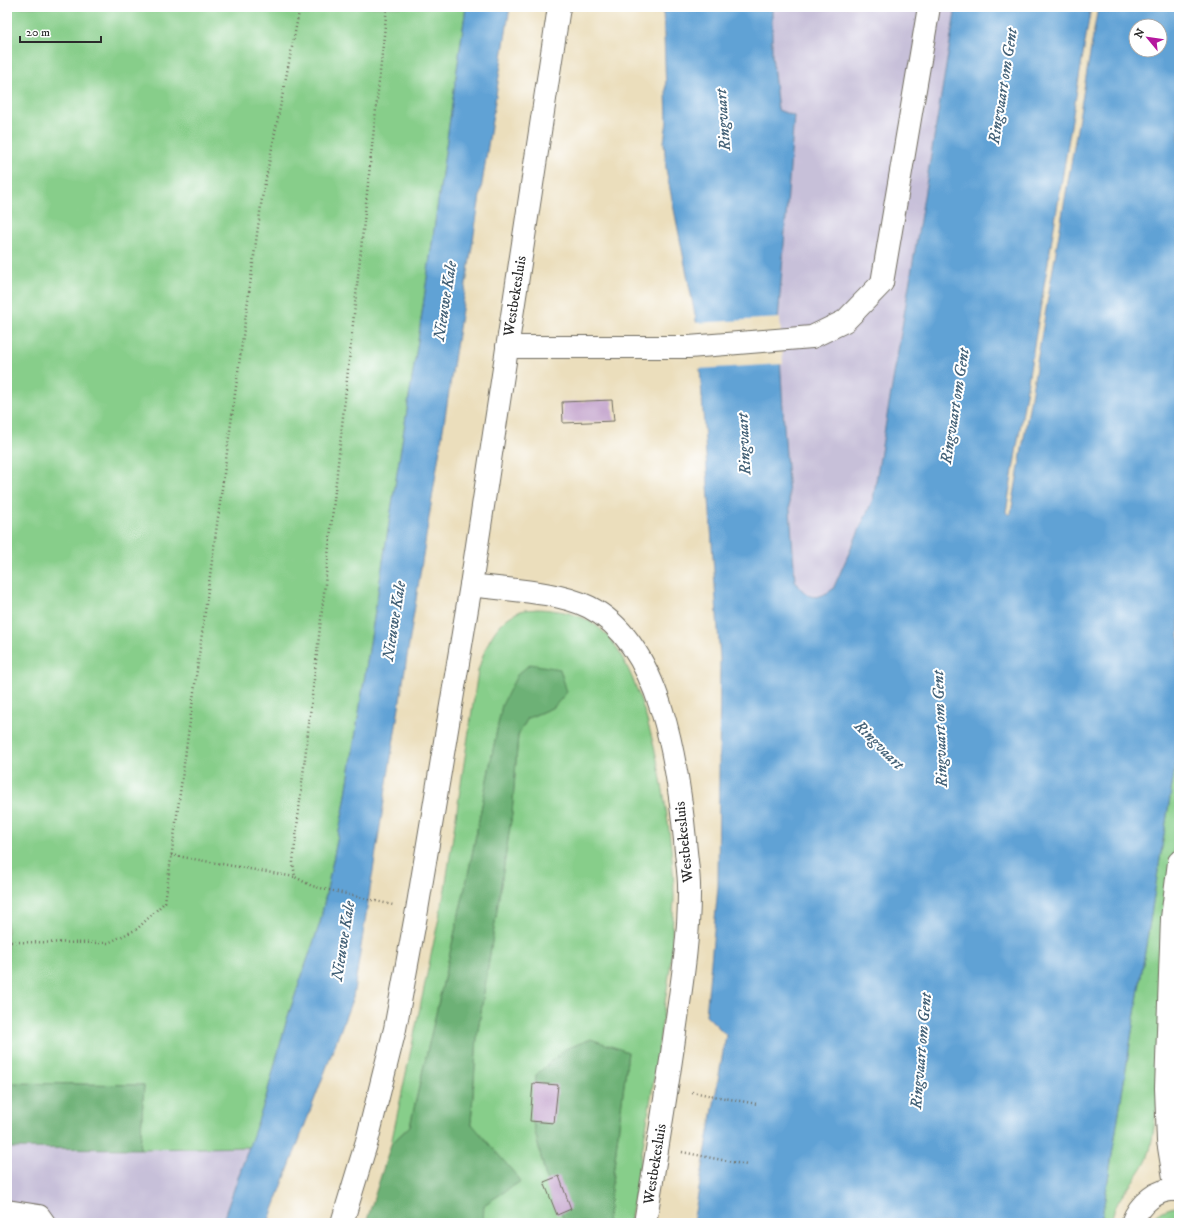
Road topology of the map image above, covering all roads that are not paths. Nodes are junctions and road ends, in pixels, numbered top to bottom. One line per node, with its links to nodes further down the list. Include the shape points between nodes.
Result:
1 (559, 7): 3 (street, Westbekesluis)
2 (929, 7): 3 (street, via 882,283 844,320 812,338 689,347)
3 (507, 347): 4 (street, Westbekesluis)
4 (471, 585): 9 (street, Westbekesluis, via 395,1029 367,1141); 10 (street, Westbekesluis, via 552,595 588,607 614,625 636,652 656,694 671,749 682,811 689,893 684,967 668,1087)
5 (1179, 862): 6 (street, via 1172,918 1166,1088 1168,1141)
6 (1177, 1190): 11 (street, via 1162,1192 1149,1199 1138,1209)
7 (7, 1211): 8 (street, via 39,1216)
8 (44, 1223)
9 (342, 1223)
10 (645, 1223)
11 (1132, 1223)

